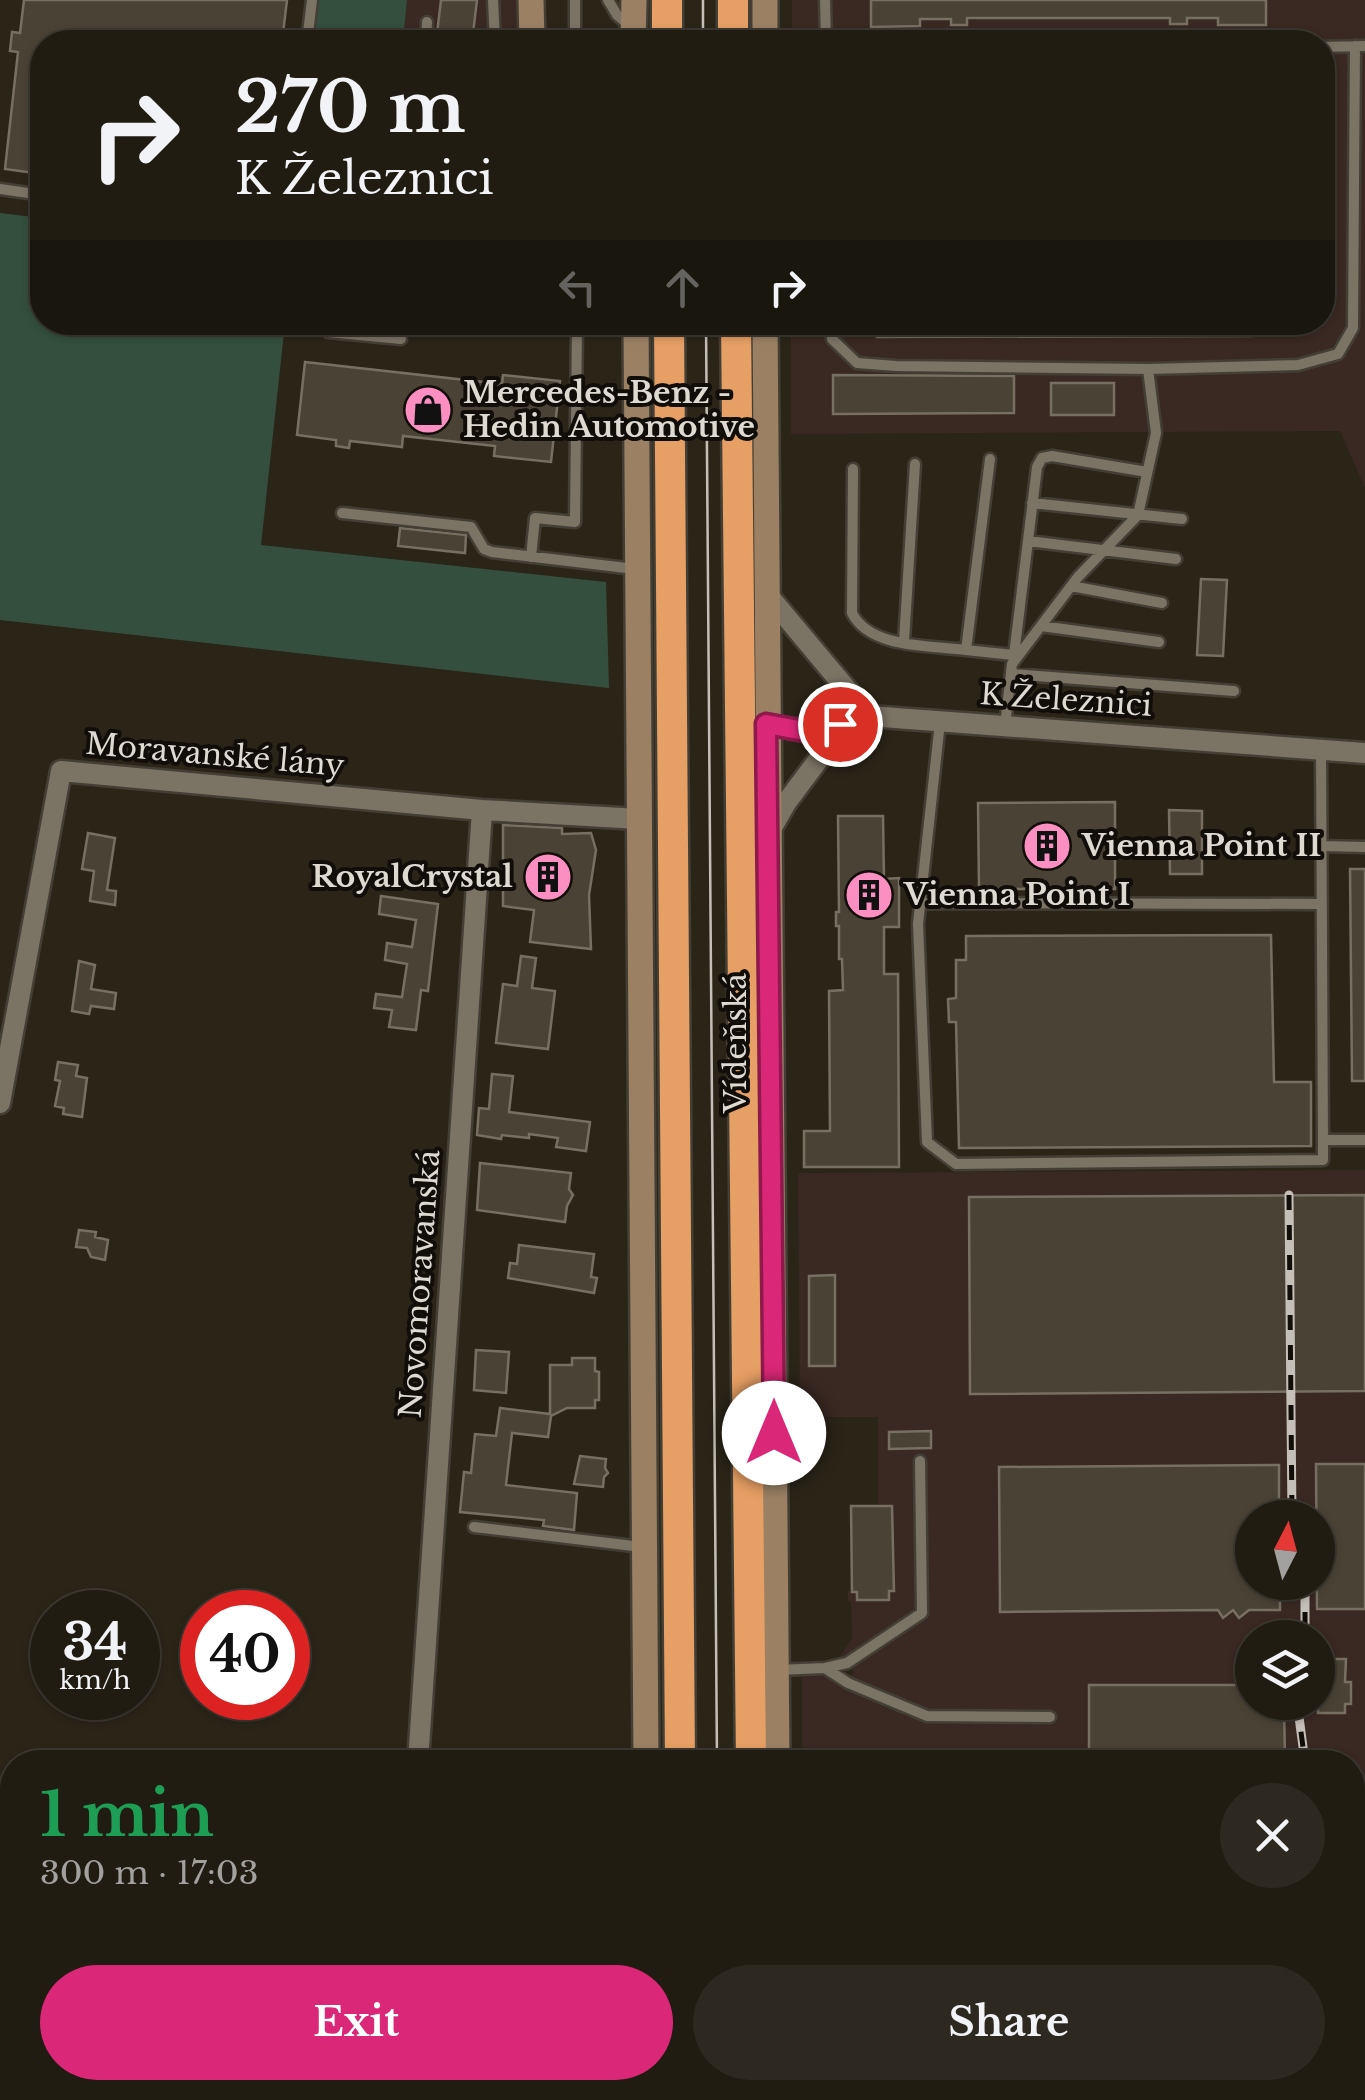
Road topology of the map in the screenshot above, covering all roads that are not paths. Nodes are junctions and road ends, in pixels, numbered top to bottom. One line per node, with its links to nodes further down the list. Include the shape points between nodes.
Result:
1 (312, 0): 12 (lane)
2 (493, 0): 14 (lane)
3 (531, 0): 15 (street)
4 (575, 0): 16 (lane)
5 (608, 0): 17 (lane)
6 (634, 0): 18 (street)
7 (667, 0): 19 (highway)
8 (733, 0): 20 (highway)
9 (765, 0): 21 (street)
10 (826, 0): 22 (lane)
11 (427, 22): 13 (lane)
12 (308, 30)
13 (427, 30)
14 (494, 30)
15 (532, 30)
16 (574, 30)
17 (628, 30)
18 (633, 30)
19 (667, 30)
20 (733, 30)
21 (765, 30)
22 (826, 30)
23 (1360, 46): 24 (lane); 27 (lane)
24 (1335, 47)
25 (0, 189): 26 (lane)
26 (30, 193)
27 (1359, 200): 36 (lane, via 1353,328 1338,354 1306,365)
28 (359, 335): 35 (lane)
29 (577, 335): 47 (lane, via 575,522 536,518)
30 (636, 335): 49 (street)
31 (669, 335): 83 (highway, Vídeňská)
32 (736, 335): 84 (highway, Vídeňská)
33 (765, 335): 51 (street, Vídeňská)
34 (832, 335): 36 (lane, via 857,363)
35 (401, 339)
36 (1148, 368): 40 (lane, via 1156,432)
37 (990, 459): 56 (lane)
38 (915, 464): 54 (lane)
39 (853, 469): 54 (lane, via 852,613 858,626 879,638)
40 (1146, 472): 41 (lane, via 1042,458); 43 (lane)
41 (1032, 504): 43 (lane); 45 (lane)
42 (342, 513): 47 (lane, via 471,528 484,550)
43 (1138, 516): 44 (lane); 46 (lane)
44 (1182, 519)
45 (1028, 540): 46 (lane); 57 (lane)
46 (1102, 552): 48 (lane); 50 (lane)
47 (531, 557): 49 (lane)
48 (1176, 559)
49 (636, 569): 66 (street)
50 (1071, 586): 52 (lane); 53 (lane)
51 (767, 594): 59 (street); 61 (street, Vídeňská)
52 (1162, 603)
53 (1041, 626): 55 (lane); 57 (lane)
54 (904, 641): 56 (lane)
55 (1159, 642)
56 (966, 650): 57 (lane)
57 (1012, 664): 58 (lane); 62 (lane)
58 (1234, 692)
59 (870, 716): 60 (street, K Železnici); 61 (street, K Železnici, via 810,732); 67 (street, via 836,736)
60 (940, 721): 62 (street, K Železnici); 70 (lane)
61 (766, 724): 67 (street, Vídeňská)
62 (1005, 726): 63 (street, K Železnici)
63 (1321, 750): 64 (street, K Železnici); 68 (lane)
64 (1365, 753)
65 (482, 810): 66 (street, Moravanské lány); 72 (street, Moravanské lány, via 61,771); 81 (street, Novomoravanská)
66 (639, 819): 77 (street)
67 (769, 833): 79 (street, Vídeňská)
68 (1321, 846): 69 (lane); 71 (lane)
69 (1365, 847)
70 (920, 903): 71 (lane); 73 (lane, via 927,1142 956,1164 1323,1160)
71 (1321, 904): 73 (lane)
72 (0, 1103)
73 (1323, 1140): 74 (lane)
74 (1365, 1140)
75 (920, 1461): 78 (lane, via 922,1614 847,1662)
76 (474, 1527): 77 (lane)
77 (644, 1548): 82 (street)
78 (825, 1668): 79 (lane); 80 (lane, via 927,1716)
79 (776, 1670): 85 (street, Vídeňská)
80 (1050, 1718)
81 (419, 1750)
82 (646, 1750)
83 (680, 1750)
84 (751, 1750)
85 (777, 1750)

